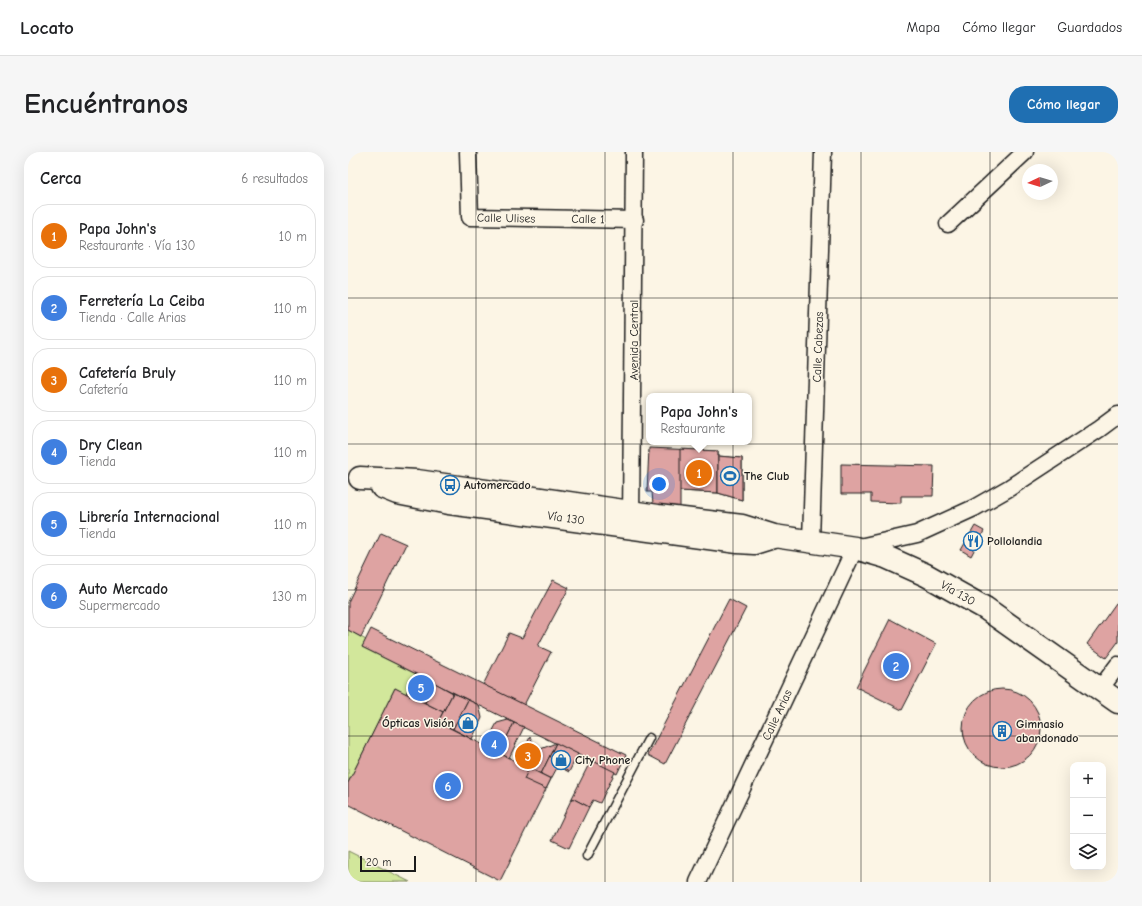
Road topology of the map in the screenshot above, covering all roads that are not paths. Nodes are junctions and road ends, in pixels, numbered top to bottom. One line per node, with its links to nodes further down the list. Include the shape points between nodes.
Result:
1 (468, 152): 5 (street, Calle Ulises, via 470,217)
2 (634, 152): 6 (street, Avenida Central)
3 (823, 152): 11 (street, Calle Cabezas)
4 (1025, 152): 7 (street)
5 (542, 218): 6 (street, Calle 1)
6 (634, 220): 10 (street, Avenida Central)
7 (948, 224)
8 (1118, 415): 12 (street, via 974,508 917,534)
9 (354, 477): 10 (main road, Vía 130, via 417,481)
10 (632, 519): 11 (main road, Vía 130, via 742,526 774,536)
11 (811, 541): 12 (main road, Vía 130)
12 (855, 548): 14 (main road, Vía 130, via 886,557 926,575 984,608); 18 (street, Calle Arias)
13 (1118, 665): 14 (street)
14 (1100, 689): 15 (main road, Vía 130)
15 (1118, 702)
16 (649, 738): 17 (lane)
17 (587, 856)
18 (698, 882)

